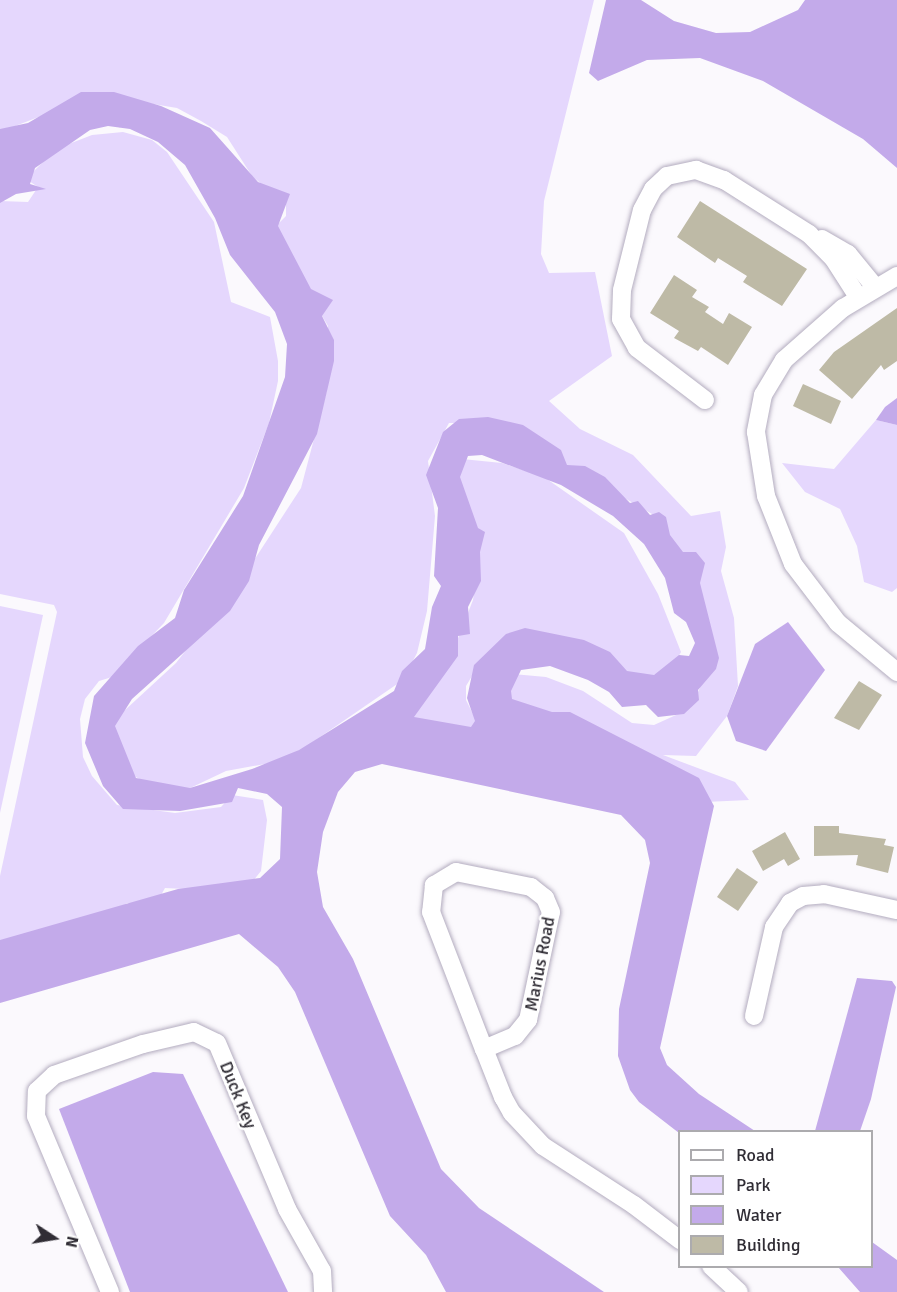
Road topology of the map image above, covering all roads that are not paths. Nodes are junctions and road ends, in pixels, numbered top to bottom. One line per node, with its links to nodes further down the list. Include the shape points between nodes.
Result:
1 (809, 234): 3 (street, via 844,251); 4 (street, via 839,266); 5 (street, via 705,171 677,172 653,189 642,210 622,290 621,320 637,348)
2 (897, 276): 3 (street)
3 (875, 287): 4 (street)
4 (858, 297): 6 (street, via 803,340 778,368 760,405 757,450 771,516 793,564 838,623)
5 (705, 400)
6 (897, 672)
7 (897, 910): 8 (street, via 824,894 802,896 790,903 774,927)
8 (754, 1016)
9 (484, 1049): 9 (street, Marius Road, via 515,1036 528,1020 551,912 543,896 531,887 456,872 434,885 431,912); 10 (street, Marius Road, via 507,1106 528,1133)
10 (678, 1239)
11 (713, 1268): 14 (street)
12 (110, 1292): 13 (street, Duck Key, via 36,1116 36,1092 54,1075 165,1037 194,1032 217,1043 287,1209 322,1271)
13 (323, 1292)
14 (739, 1292)

